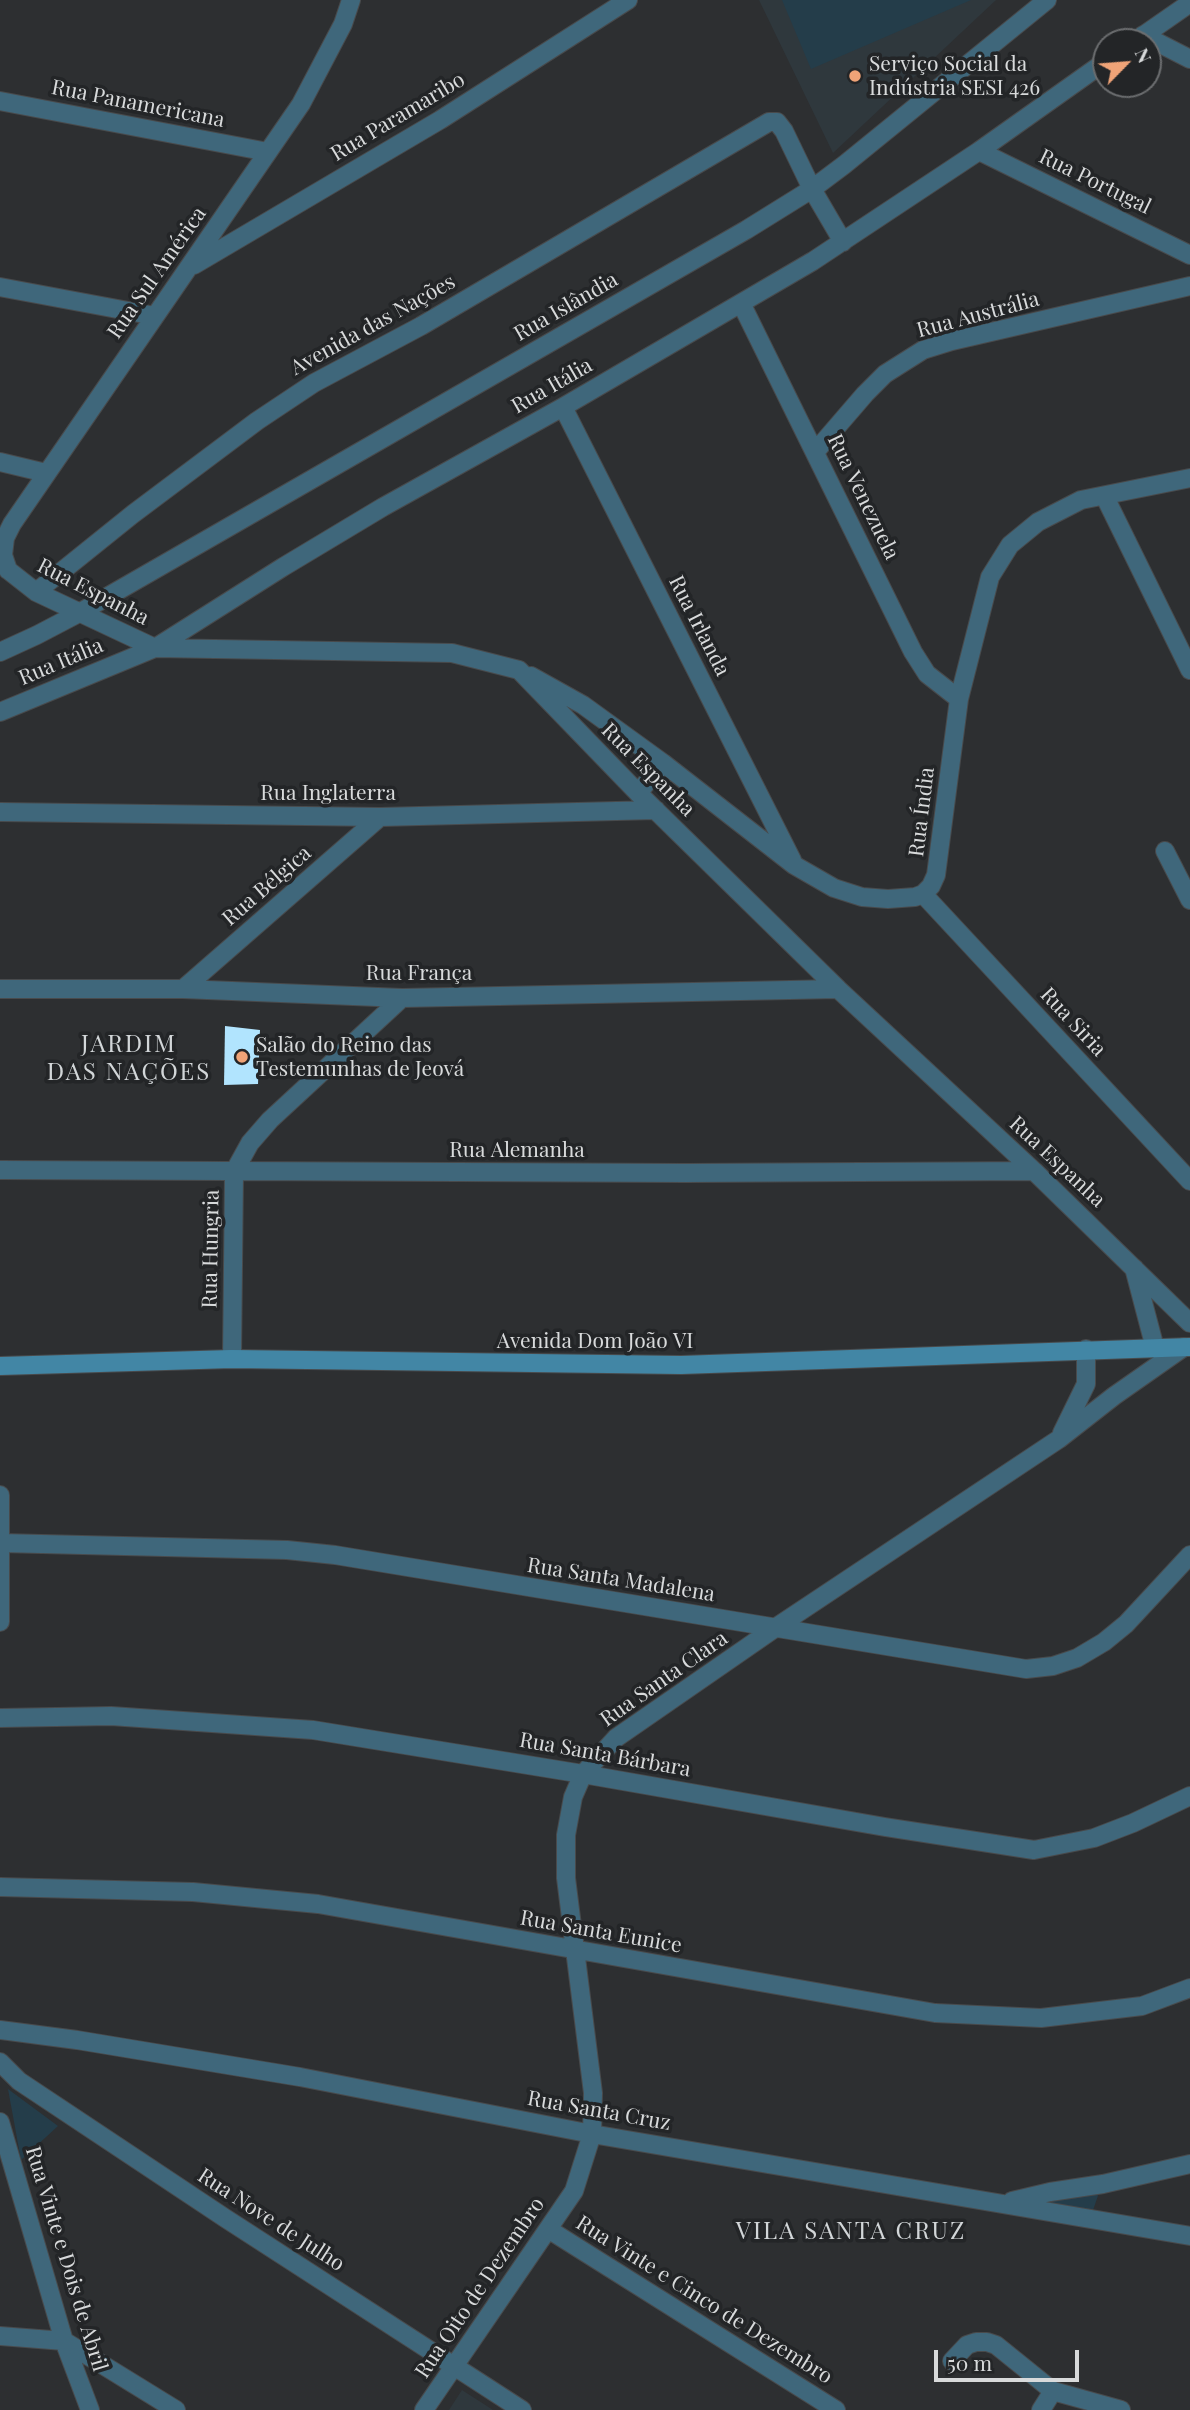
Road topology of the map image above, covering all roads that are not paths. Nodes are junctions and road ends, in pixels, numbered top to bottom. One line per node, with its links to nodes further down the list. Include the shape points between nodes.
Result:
1 (351, 0): 12 (street, Rua Sul América, via 301,104)
2 (628, 0): 5 (street, Rua Paramaribo)
3 (1047, 0): 13 (street, Rua Islândia)
4 (1190, 3): 6 (street)
5 (610, 5): 16 (street, Rua Paramaribo, via 440,120)
6 (1154, 28)
7 (1162, 48): 8 (street)
8 (1190, 59)
9 (1092, 71): 11 (street, Rua Itália)
10 (0, 102): 12 (street, Rua Panamericana)
11 (979, 151): 14 (street, Rua Itália); 15 (street, Rua Portugal)
12 (268, 152): 16 (street, Rua Sul América)
13 (812, 189): 14 (street); 28 (street, Avenida das Nações, via 777,122 769,122 421,326 314,383 133,514); 29 (street, Rua Islândia)
14 (843, 242): 19 (street, Rua Itália)
15 (1190, 255)
16 (188, 268): 20 (street, Rua Sul América)
17 (1190, 286): 22 (street, Rua Austrália, via 923,350 885,374)
18 (0, 287): 20 (street)
19 (741, 303): 21 (street, Rua Itália); 22 (street, Rua Venezuela)
20 (155, 316): 24 (street, Rua Sul América)
21 (563, 407): 30 (street, Rua Itália, via 361,520); 42 (street, Rua Irlanda)
22 (816, 452): 34 (street, Rua Venezuela, via 913,652 928,674)
23 (0, 462): 24 (street)
24 (46, 473): 27 (street, Rua Sul América, via 5,538)
25 (1190, 478): 26 (street, Rua Índia)
26 (1105, 497): 33 (street); 34 (street, Rua Índia, via 1081,500 1038,522 1010,545 990,576)
27 (4, 571): 28 (street, Rua Espanha)
28 (36, 592): 29 (street, Rua Espanha)
29 (79, 613): 30 (street, Rua Espanha); 31 (street, Rua Islândia)
30 (155, 648): 32 (street, Rua Espanha, via 453,653); 35 (street, Rua Itália)
31 (0, 652)
32 (519, 670): 36 (street, via 583,705); 37 (street, Rua Espanha)
33 (1190, 670)
34 (959, 699): 43 (street, Rua Índia, via 939,864)
35 (0, 712)
36 (663, 763): 37 (street); 42 (street)
37 (638, 793): 38 (street, Rua Espanha)
38 (656, 810): 40 (street, Rua Inglaterra); 47 (street, Rua Espanha)
39 (0, 812): 40 (street, Rua Inglaterra)
40 (380, 817): 46 (street, Rua Bélgica)
41 (1165, 851): 44 (street)
42 (794, 865): 43 (street, via 834,888 862,897)
43 (923, 894): 52 (street, Rua Siria)
44 (1190, 900)
45 (0, 989): 46 (street, Rua França)
46 (183, 989): 48 (street, Rua França)
47 (838, 989): 48 (street, Rua França); 50 (street, Rua Espanha)
48 (402, 998): 51 (street, Rua Hungria, via 270,1120)
49 (0, 1170): 51 (street, Rua Alemanha)
50 (1034, 1171): 51 (street, Rua Alemanha); 53 (street, Rua Espanha)
51 (234, 1172): 58 (street, Rua Hungria)
52 (1190, 1181)
53 (1134, 1268): 54 (street, Rua Espanha); 56 (street)
54 (1190, 1323)
55 (1187, 1347): 56 (street, Avenida Dom João VI); 61 (street, Rua Santa Clara)
56 (1155, 1348): 57 (street, Avenida Dom João VI)
57 (1086, 1349): 58 (street, Avenida Dom João VI, via 681,1365); 60 (street)
58 (232, 1359): 59 (street, Avenida Dom João VI)
59 (0, 1366)
60 (1086, 1384): 61 (street); 62 (street)
61 (1123, 1390): 62 (street, Rua Santa Clara)
62 (1059, 1439): 67 (street, Rua Santa Clara)
63 (0, 1495): 64 (street)
64 (1, 1543): 66 (street); 67 (street, Rua Santa Madalena, via 335,1555)
65 (1190, 1555): 67 (street, Rua Santa Madalena, via 1104,1642 1052,1666 1026,1669)
66 (0, 1622)
67 (775, 1628): 69 (street, Rua Santa Clara, via 617,1738)
68 (0, 1718): 69 (street, Rua Santa Bárbara, via 111,1716 272,1726)
69 (583, 1774): 70 (street, Rua Santa Bárbara, via 1034,1850 1094,1838); 72 (street, Rua Santa Clara, via 566,1835)
70 (1190, 1796)
71 (0, 1887): 72 (street, Rua Santa Eunice, via 193,1892 318,1904)
72 (574, 1951): 73 (street, Rua Santa Eunice, via 936,2013 1041,2018 1142,2006); 77 (street, Rua Santa Clara, via 593,2093)
73 (1190, 1988)
74 (0, 2030): 77 (street, Rua Santa Cruz, via 300,2077)
75 (0, 2062): 86 (street, Rua Nove de Julho, via 19,2081)
76 (0, 2122): 84 (street, Rua Vinte e Dois de Abril)
77 (592, 2134): 79 (street, Rua Santa Clara); 80 (street, Rua Santa Cruz)
78 (1190, 2164): 80 (street)
79 (574, 2191): 81 (street, Rua Oito de Dezembro)
80 (1003, 2203): 82 (street, Rua Santa Cruz)
81 (548, 2230): 86 (street, Rua Oito de Dezembro); 92 (street, Rua Vinte e Cinco de Dezembro)
82 (1190, 2236)
83 (0, 2336): 84 (street)
84 (64, 2342): 88 (street, Rua Vinte e Dois de Abril); 89 (street)
85 (952, 2361): 87 (street, via 967,2345 987,2342)
86 (454, 2367): 90 (street, Rua Oito de Dezembro); 91 (street, Rua Nove de Julho)
87 (1053, 2391): 93 (street); 94 (street)
88 (90, 2410)
89 (176, 2410)
90 (424, 2410)
91 (522, 2410)
92 (836, 2410)
93 (1041, 2410)
94 (1121, 2410)

